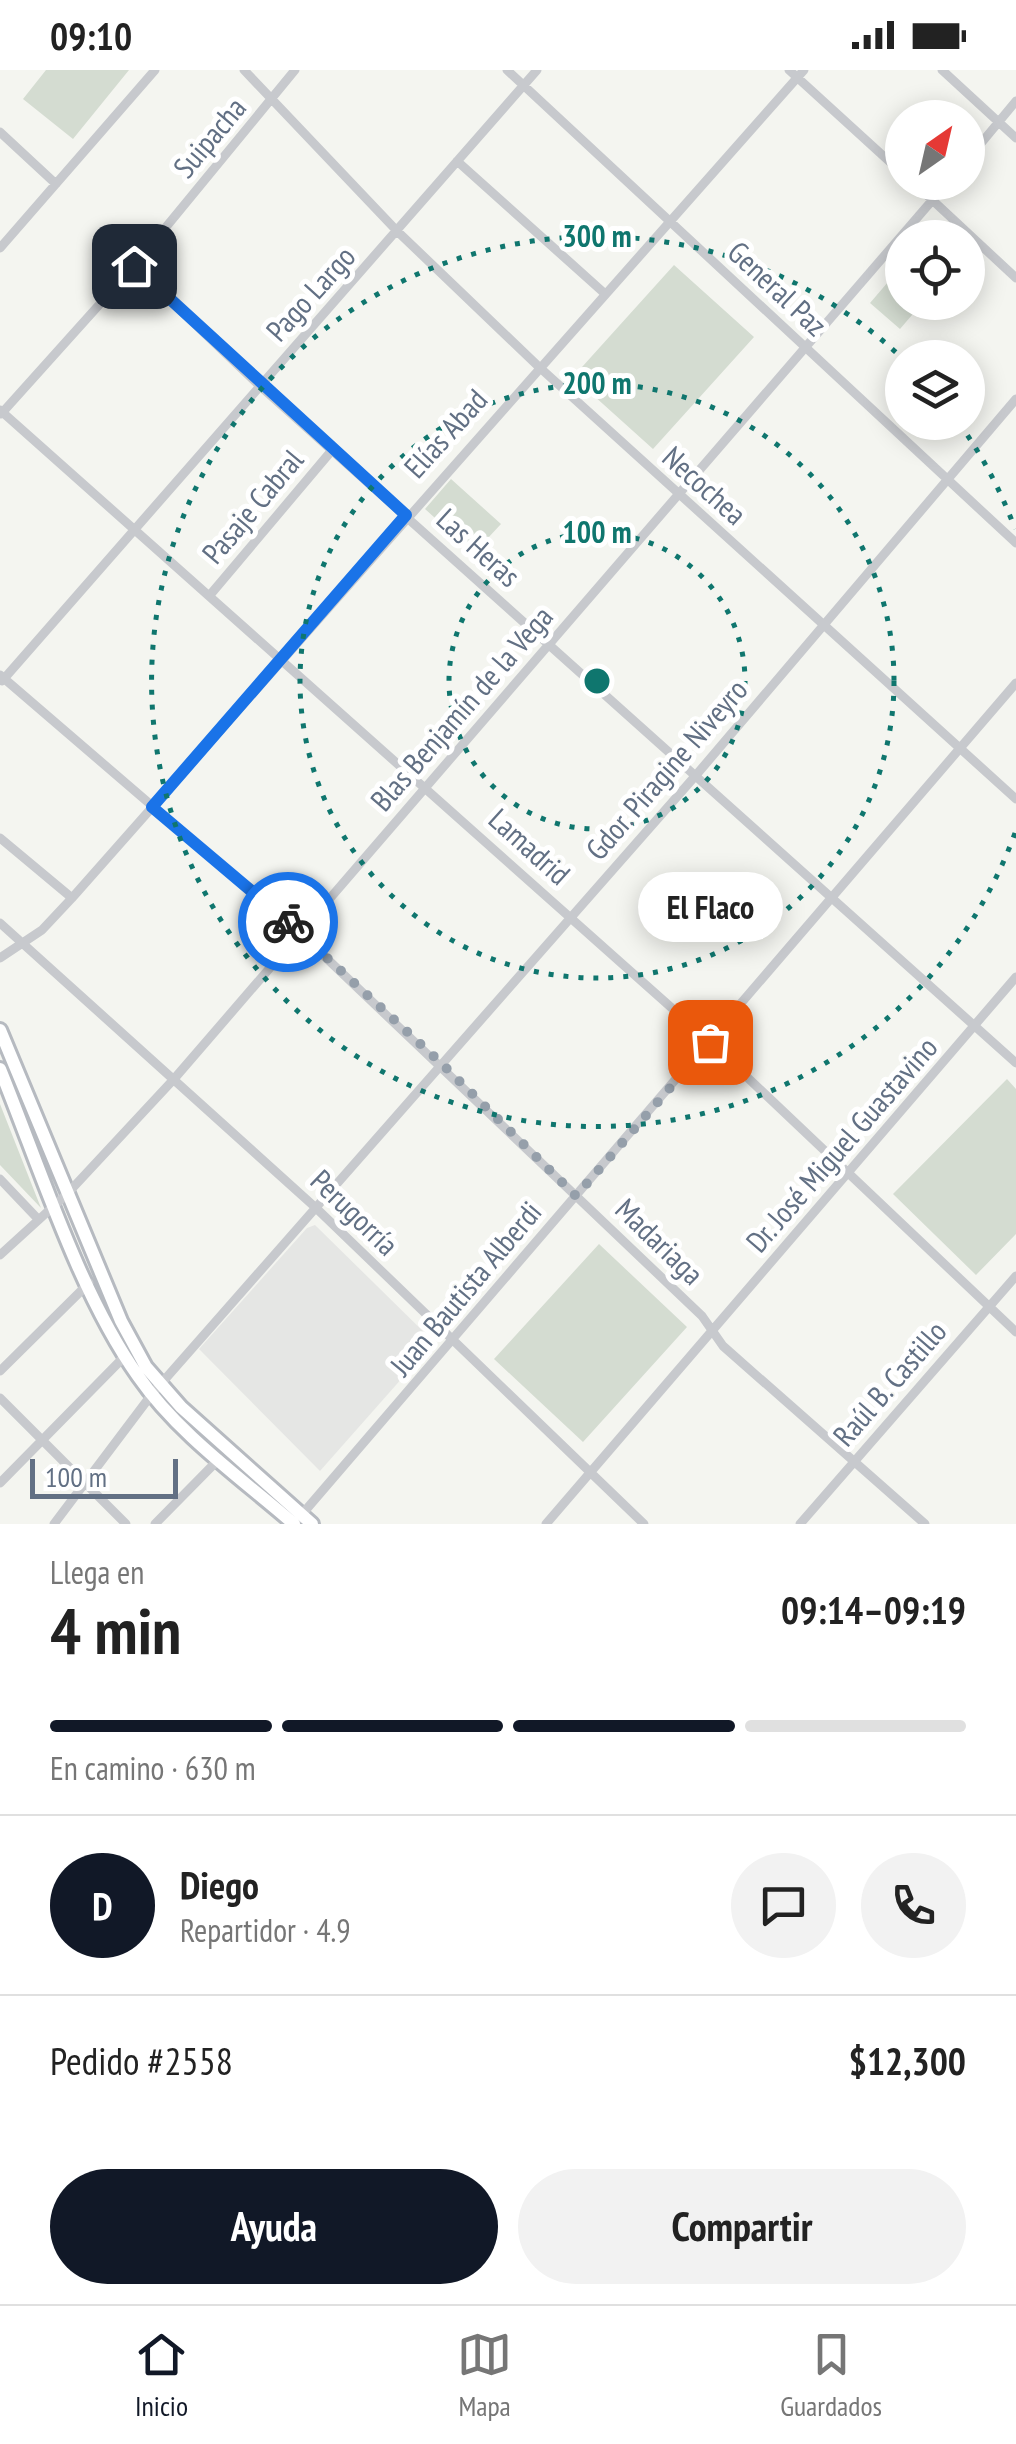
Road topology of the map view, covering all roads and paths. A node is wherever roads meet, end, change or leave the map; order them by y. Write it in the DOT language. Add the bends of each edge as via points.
graph roads {
  1 [pos="155,70"];
  2 [pos="244,70"];
  3 [pos="295,70"];
  4 [pos="506,70"];
  5 [pos="537,70"];
  6 [pos="942,70"];
  7 [pos="796,73"];
  8 [pos="524,86"];
  9 [pos="272,100"];
  10 [pos="1016,100"];
  11 [pos="998,122"];
  12 [pos="0,132"];
  13 [pos="985,138"];
  14 [pos="1016,138"];
  15 [pos="885,157"];
  16 [pos="457,162"];
  17 [pos="56,184"];
  18 [pos="932,200"];
  19 [pos="668,220"];
  20 [pos="397,231"];
  21 [pos="0,248"];
  22 [pos="134,266"];
  23 [pos="1016,278"];
  24 [pos="603,292"];
  25 [pos="806,348"];
  26 [pos="538,366"];
  27 [pos="260,386"];
  28 [pos="1016,399"];
  29 [pos="1,412"];
  30 [pos="333,449"];
  31 [pos="948,479"];
  32 [pos="678,494"];
  33 [pos="406,515"];
  34 [pos="134,529"];
  35 [pos="1016,542"];
  36 [pos="210,595"];
  37 [pos="824,624"];
  38 [pos="550,643"];
  39 [pos="282,659"];
  40 [pos="1,679"];
  41 [pos="1016,683"];
  42 [pos="959,746"];
  43 [pos="697,774"];
  44 [pos="427,787"];
  45 [pos="1016,798"];
  46 [pos="152,807"];
  47 [pos="0,838"];
  48 [pos="72,898"];
  49 [pos="834,899"];
  50 [pos="570,916"];
  51 [pos="0,922"];
  52 [pos="300,933"];
  53 [pos="24,943"];
  54 [pos="0,958"];
  55 [pos="1016,977"];
  56 [pos="976,1024"];
  57 [pos="0,1030"];
  58 [pos="710,1042"];
  59 [pos="440,1062"];
  60 [pos="1016,1062"];
  61 [pos="0,1069"];
  62 [pos="174,1079"];
  63 [pos="852,1172"];
  64 [pos="0,1180"];
  65 [pos="576,1196"];
  66 [pos="61,1199"];
  67 [pos="316,1208"];
  68 [pos="38,1219"];
  69 [pos="0,1255"];
  70 [pos="1016,1276"];
  71 [pos="89,1283"];
  72 [pos="989,1306"];
  73 [pos="712,1331"];
  74 [pos="1016,1332"];
  75 [pos="452,1342"];
  76 [pos="125,1356"];
  77 [pos="0,1371"];
  78 [pos="156,1390"];
  79 [pos="0,1398"];
  80 [pos="42,1440"];
  81 [pos="220,1459"];
  82 [pos="853,1462"];
  83 [pos="589,1473"];
  84 [pos="0,1483"];
  85 [pos="85,1486"];
  86 [pos="300,1522"];
  87 [pos="54,1524"];
  88 [pos="126,1524"];
  89 [pos="155,1524"];
  90 [pos="546,1524"];
  91 [pos="644,1524"];
  92 [pos="800,1524"];
  93 [pos="925,1524"];
  1 -- 17 [label="street"];
  2 -- 9 [label="street, Necochea"];
  3 -- 9 [label="street, Suipacha"];
  4 -- 8 [label="street, General Paz"];
  5 -- 8 [label="street, Pago Largo"];
  6 -- 11 [label="street"];
  7 -- 15 [label="street"];
  7 -- 19 [label="street, Elías Abad"];
  8 -- 16 [label="street, Pago Largo"];
  8 -- 19 [label="street, General Paz"];
  9 -- 20 [label="street, Necochea"];
  9 -- 22 [label="street, Suipacha"];
  10 -- 11 [label="street"];
  11 -- 13 [label="street"];
  11 -- 14 [label="street"];
  12 -- 17 [label="street"];
  16 -- 20 [label="street, Pago Largo"];
  16 -- 24 [label="street"];
  17 -- 21 [label="street"];
  18 -- 23 [label="street"];
  18 -- 25 [label="street, Blas Benjamín de la Vega"];
  19 -- 24 [label="street, Elías Abad"];
  19 -- 25 [label="street, General Paz"];
  20 -- 26 [label="street, Necochea"];
  20 -- 27 [label="street, Pago Largo"];
  22 -- 27 [label="street, Las Heras"];
  22 -- 29 [label="street, Suipacha"];
  24 -- 26 [label="street, Elías Abad"];
  25 -- 31 [label="street, General Paz"];
  25 -- 32 [label="street, Blas Benjamín de la Vega"];
  26 -- 32 [label="street, Necochea"];
  26 -- 33 [label="street, Elías Abad"];
  27 -- 30 [label="street, Las Heras"];
  27 -- 34 [label="street, Pago Largo"];
  28 -- 31 [label="street, Gdor. Piragine Niveyro"];
  29 -- 34 [label="street, Lamadrid"];
  30 -- 33 [label="street, Las Heras"];
  30 -- 36 [label="street, Pasaje Cabral"];
  31 -- 35 [label="street, General Paz"];
  31 -- 37 [label="street, Gdor. Piragine Niveyro"];
  32 -- 37 [label="street, Necochea"];
  32 -- 38 [label="street, Blas Benjamín de la Vega"];
  33 -- 38 [label="street, Las Heras"];
  33 -- 39 [label="street, Elías Abad"];
  34 -- 36 [label="street, Lamadrid"];
  34 -- 40 [label="street, Pago Largo"];
  36 -- 39 [label="street, Lamadrid"];
  37 -- 42 [label="street, Necochea"];
  37 -- 43 [label="street, Gdor. Piragine Niveyro"];
  38 -- 43 [label="street, Las Heras"];
  38 -- 44 [label="street, Blas Benjamín de la Vega"];
  39 -- 44 [label="street, Lamadrid"];
  39 -- 46 [label="street, Elías Abad"];
  40 -- 46 [label="street, Madariaga"];
  41 -- 42 [label="street, Juan Bautista Alberdi"];
  42 -- 45 [label="street, Necochea"];
  42 -- 49 [label="street, Juan Bautista Alberdi"];
  43 -- 49 [label="street, Las Heras"];
  43 -- 50 [label="street, Gdor. Piragine Niveyro"];
  44 -- 50 [label="street, Lamadrid"];
  44 -- 52 [label="street, Blas Benjamín de la Vega"];
  46 -- 48 [label="street, Elías Abad"];
  46 -- 52 [label="street, Madariaga"];
  47 -- 48 [label="street"];
  48 -- 53 [label="street, Elías Abad"];
  49 -- 56 [label="street, Las Heras"];
  49 -- 58 [label="street, Juan Bautista Alberdi"];
  50 -- 58 [label="street, Lamadrid"];
  50 -- 59 [label="street, Gdor. Piragine Niveyro"];
  51 -- 53 [label="street, Perugorría"];
  52 -- 59 [label="street, Madariaga"];
  52 -- 62 [label="street, Blas Benjamín de la Vega"];
  53 -- 54 [label="street, Elías Abad"];
  53 -- 62 [label="street, Perugorría"];
  55 -- 56 [label="street, Dr. José Miguel Guastavino"];
  56 -- 60 [label="street, Las Heras"];
  56 -- 63 [label="street, Dr. José Miguel Guastavino"];
  57 -- 66 [label="main road"];
  58 -- 63 [label="street, Lamadrid"];
  58 -- 65 [label="street, Juan Bautista Alberdi"];
  59 -- 65 [label="street, Madariaga"];
  59 -- 67 [label="street, Gdor. Piragine Niveyro"];
  61 -- 66 [label="main road"];
  62 -- 66 [label="street, Blas Benjamín de la Vega"];
  62 -- 67 [label="street, Perugorría"];
  63 -- 72 [label="street, Lamadrid"];
  63 -- 73 [label="street, Dr. José Miguel Guastavino"];
  64 -- 68 [label="street"];
  65 -- 73 [label="street, Madariaga"];
  65 -- 75 [label="street, Juan Bautista Alberdi"];
  66 -- 68 [label="street, Blas Benjamín de la Vega"];
  66 -- 71 [label="main road"];
  66 -- 78 [label="main road"];
  67 -- 75 [label="street, Perugorría"];
  67 -- 78 [label="street, Gdor. Piragine Niveyro"];
  68 -- 69 [label="street, Blas Benjamín de la Vega"];
  70 -- 72 [label="street, Raúl B. Castillo"];
  71 -- 76 [label="main road"];
  71 -- 77 [label="street"];
  72 -- 74 [label="street, Lamadrid"];
  72 -- 82 [label="street, Raúl B. Castillo"];
  73 -- 82 [label="street, Madariaga"];
  73 -- 83 [label="street, Dr. José Miguel Guastavino"];
  75 -- 83 [label="street, Perugorría"];
  75 -- 86 [label="street, Juan Bautista Alberdi"];
  76 -- 78 [label="main road"];
  76 -- 80 [label="street"];
  78 -- 81 [label="main road"];
  78 -- 85 [label="street, Gdor. Piragine Niveyro"];
  78 -- 86 [label="main road"];
  79 -- 80 [label="street"];
  80 -- 84 [label="street"];
  80 -- 85 [label="street"];
  81 -- 86 [label="main road"];
  81 -- 89 [label="street"];
  82 -- 92 [label="street, Raúl B. Castillo"];
  82 -- 93 [label="street, Madariaga"];
  83 -- 90 [label="street, Dr. José Miguel Guastavino"];
  83 -- 91 [label="street, Perugorría"];
  85 -- 87 [label="street, Gdor. Piragine Niveyro"];
  85 -- 88 [label="street"];
}
